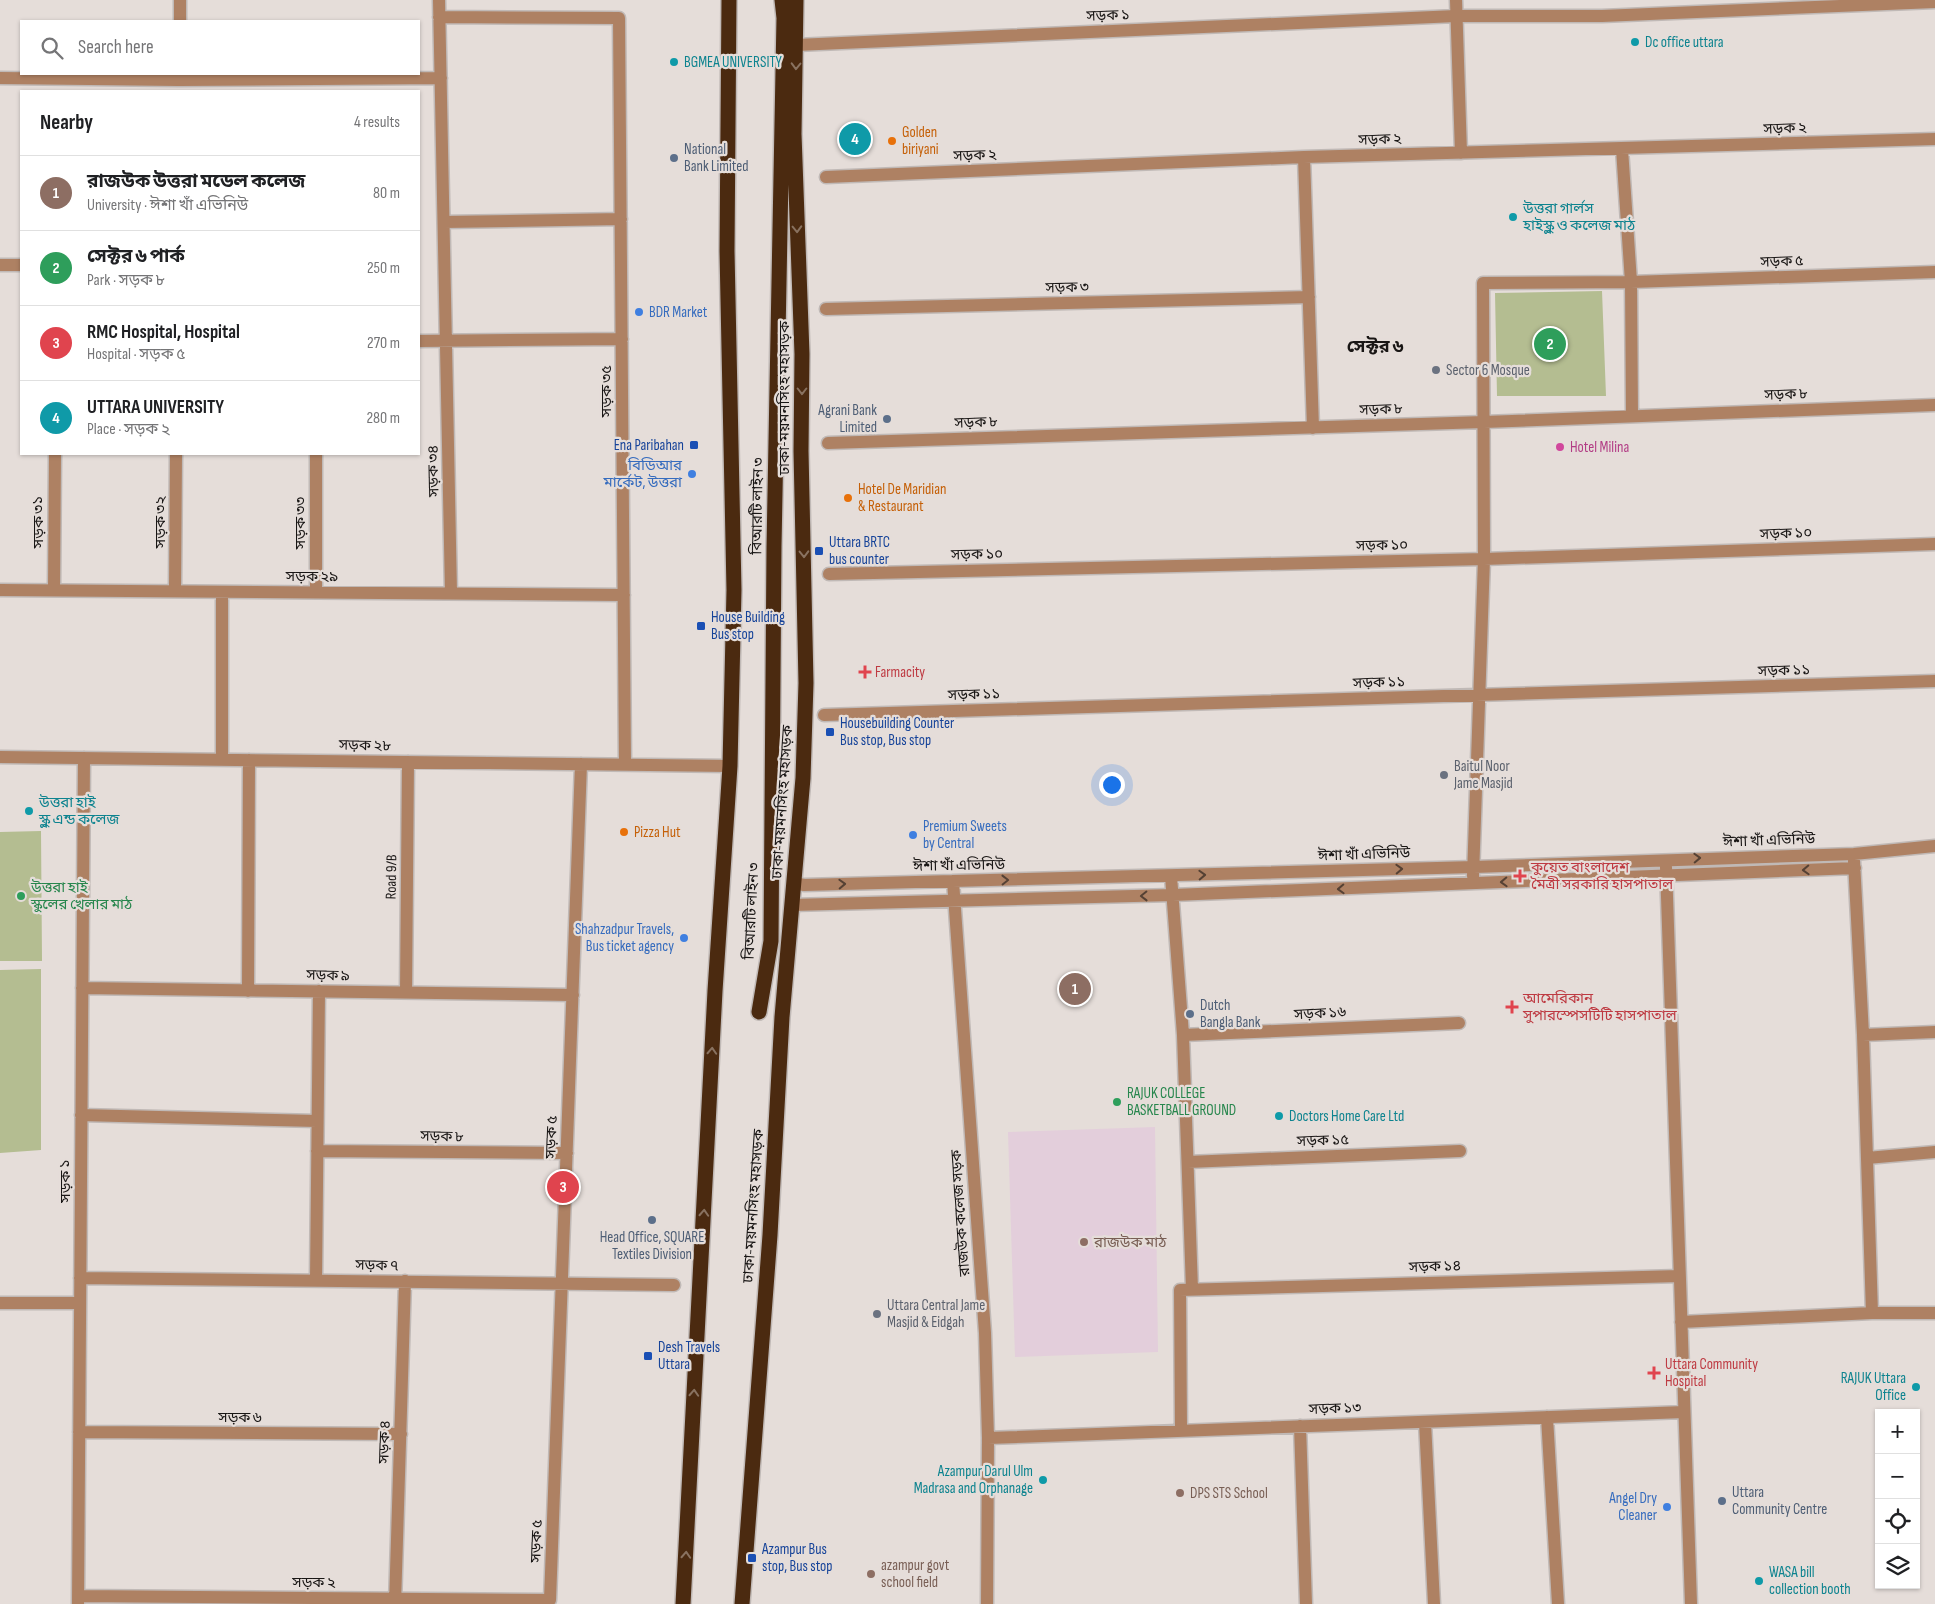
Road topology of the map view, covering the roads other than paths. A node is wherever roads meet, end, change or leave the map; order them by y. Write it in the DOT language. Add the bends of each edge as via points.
graph roads {
  1 [pos="180,0"];
  2 [pos="438,0"];
  3 [pos="729,0"];
  4 [pos="782,0"];
  5 [pos="796,0"];
  6 [pos="1456,0"];
  7 [pos="1935,2"];
  8 [pos="1456,16"];
  9 [pos="439,17"];
  10 [pos="180,20"];
  11 [pos="796,45"];
  12 [pos="0,78"];
  13 [pos="441,78"];
  14 [pos="179,82"];
  15 [pos="56,85"];
  16 [pos="313,85"];
  17 [pos="1935,139"];
  18 [pos="1622,149"];
  19 [pos="1461,153"];
  20 [pos="1304,157"];
  21 [pos="826,178"];
  22 [pos="621,219"];
  23 [pos="444,222"];
  24 [pos="20,265"];
  25 [pos="0,266"];
  26 [pos="1935,272"];
  27 [pos="1631,282"];
  28 [pos="1309,297"];
  29 [pos="826,309"];
  30 [pos="622,339"];
  31 [pos="420,341"];
  32 [pos="446,341"];
  33 [pos="1935,405"];
  34 [pos="1632,415"];
  35 [pos="1484,422"];
  36 [pos="1313,428"];
  37 [pos="828,443"];
  38 [pos="55,455"];
  39 [pos="176,455"];
  40 [pos="316,455"];
  41 [pos="1935,544"];
  42 [pos="1484,559"];
  43 [pos="829,574"];
  44 [pos="0,590"];
  45 [pos="54,590"];
  46 [pos="175,590"];
  47 [pos="222,592"];
  48 [pos="316,592"];
  49 [pos="452,593"];
  50 [pos="624,594"];
  51 [pos="1935,682"];
  52 [pos="1481,695"];
  53 [pos="824,715"];
  54 [pos="0,757"];
  55 [pos="84,758"];
  56 [pos="222,760"];
  57 [pos="249,760"];
  58 [pos="408,762"];
  59 [pos="581,764"];
  60 [pos="625,765"];
  61 [pos="730,766"];
  62 [pos="1935,846"];
  63 [pos="1854,854"];
  64 [pos="1666,859"];
  65 [pos="1474,867"];
  66 [pos="1854,868"];
  67 [pos="1171,876"];
  68 [pos="1666,876"];
  69 [pos="953,881"];
  70 [pos="794,883"];
  71 [pos="1473,883"];
  72 [pos="1173,895"];
  73 [pos="954,900"];
  74 [pos="792,905"];
  75 [pos="771,940"];
  76 [pos="82,988"];
  77 [pos="248,990"];
  78 [pos="318,991"];
  79 [pos="406,993"];
  80 [pos="573,995"];
  81 [pos="759,1012"];
  82 [pos="1459,1023"];
  83 [pos="782,1024"];
  84 [pos="1935,1032"];
  85 [pos="1182,1035"];
  86 [pos="1863,1035"];
  87 [pos="81,1115"];
  88 [pos="318,1121"];
  89 [pos="317,1151"];
  90 [pos="1460,1151"];
  91 [pos="1935,1152"];
  92 [pos="566,1153"];
  93 [pos="1867,1158"];
  94 [pos="1188,1162"];
  95 [pos="1679,1276"];
  96 [pos="80,1278"];
  97 [pos="316,1280"];
  98 [pos="405,1281"];
  99 [pos="562,1283"];
  100 [pos="674,1285"];
  101 [pos="1192,1289"];
  102 [pos="80,1302"];
  103 [pos="0,1303"];
  104 [pos="1872,1313"];
  105 [pos="1935,1314"];
  106 [pos="1681,1322"];
  107 [pos="1684,1412"];
  108 [pos="1547,1417"];
  109 [pos="1425,1422"];
  110 [pos="1300,1426"];
  111 [pos="1181,1430"];
  112 [pos="79,1432"];
  113 [pos="400,1434"];
  114 [pos="988,1438"];
  115 [pos="78,1600"];
  116 [pos="550,1600"];
  117 [pos="395,1601"];
  118 [pos="683,1604"];
  119 [pos="742,1604"];
  120 [pos="987,1604"];
  121 [pos="1306,1604"];
  122 [pos="1434,1604"];
  123 [pos="1558,1604"];
  124 [pos="1691,1604"];
  1 -- 10 [label="street"];
  2 -- 9 [label="street, সড়ক ৩৪"];
  3 -- 61 [label="highway" via="726,251 734,590"];
  4 -- 75 [label="highway, বিআরটি লাইন ৩"];
  5 -- 11 [label="highway, ঢাকা-ময়মনসিংহ মহাসড়ক"];
  6 -- 8 [label="street"];
  7 -- 8 [label="street, সড়ক ১" via="1612,15"];
  8 -- 11 [label="street, সড়ক ১"];
  8 -- 19 [label="street"];
  9 -- 13 [label="street, সড়ক ৩৪"];
  9 -- 22 [label="street, সড়ক ৩৫" via="619,18"];
  11 -- 70 [label="highway, ঢাকা-ময়মনসিংহ মহাসড়ক, one-way" via="794,134 802,354 806,683 803,778"];
  12 -- 15 [label="street"];
  13 -- 16 [label="street"];
  13 -- 23 [label="street, সড়ক ৩৪"];
  14 -- 15 [label="street"];
  14 -- 16 [label="street"];
  17 -- 18 [label="street, সড়ক ২"];
  18 -- 19 [label="street, সড়ক ২"];
  18 -- 27 [label="street"];
  19 -- 20 [label="street, সড়ক ২"];
  20 -- 21 [label="street, সড়ক ২"];
  20 -- 28 [label="street"];
  22 -- 23 [label="street"];
  22 -- 30 [label="street, সড়ক ৩৫"];
  23 -- 32 [label="street, সড়ক ৩৪"];
  24 -- 25 [label="street"];
  26 -- 27 [label="street, সড়ক ৫"];
  27 -- 34 [label="street"];
  27 -- 35 [label="street, সড়ক ৫" via="1483,283"];
  28 -- 29 [label="street, সড়ক ৩"];
  28 -- 36 [label="street"];
  30 -- 32 [label="street"];
  30 -- 50 [label="street, সড়ক ৩৫"];
  31 -- 32 [label="street"];
  32 -- 49 [label="street, সড়ক ৩৪"];
  33 -- 34 [label="street, সড়ক ৮"];
  34 -- 35 [label="street, সড়ক ৮"];
  35 -- 36 [label="street, সড়ক ৮"];
  35 -- 42 [label="street"];
  36 -- 37 [label="street, সড়ক ৮"];
  38 -- 45 [label="street, সড়ক ৩১"];
  39 -- 46 [label="street, সড়ক ৩২"];
  40 -- 48 [label="street, সড়ক ৩৩"];
  41 -- 42 [label="street, সড়ক ১০"];
  42 -- 43 [label="street, সড়ক ১০"];
  42 -- 52 [label="street"];
  44 -- 45 [label="street, সড়ক ২৯"];
  45 -- 46 [label="street, সড়ক ২৯"];
  46 -- 47 [label="street, সড়ক ২৯"];
  47 -- 48 [label="street, সড়ক ২৯"];
  47 -- 56 [label="street"];
  48 -- 49 [label="street, সড়ক ২৯"];
  49 -- 50 [label="street, সড়ক ২৯"];
  50 -- 60 [label="street, সড়ক ৩৫"];
  51 -- 52 [label="street, সড়ক ১১"];
  52 -- 53 [label="street, সড়ক ১১"];
  52 -- 65 [label="street"];
  54 -- 55 [label="street, সড়ক ২৮"];
  55 -- 56 [label="street, সড়ক ২৮"];
  55 -- 76 [label="street, সড়ক ১"];
  56 -- 57 [label="street, সড়ক ২৮"];
  57 -- 58 [label="street, সড়ক ২৮"];
  57 -- 77 [label="street"];
  58 -- 59 [label="street, সড়ক ২৮"];
  58 -- 79 [label="street, Road 9/B"];
  59 -- 60 [label="street, সড়ক ২৮"];
  59 -- 80 [label="street, সড়ক ৫"];
  60 -- 61 [label="street, সড়ক ২৮"];
  118 -- 61 [label="highway, one-way"];
  62 -- 63 [label="street, ঈশা খাঁ এভিনিউ"];
  64 -- 63 [label="street, ঈশা খাঁ এভিনিউ, one-way"];
  63 -- 66 [label="street"];
  64 -- 65 [label="street, ঈশা খাঁ এভিনিউ"];
  64 -- 68 [label="street"];
  67 -- 65 [label="street, ঈশা খাঁ এভিনিউ, one-way"];
  65 -- 71 [label="street"];
  66 -- 68 [label="street, one-way"];
  66 -- 86 [label="street"];
  69 -- 67 [label="street, ঈশা খাঁ এভিনিউ, one-way"];
  67 -- 72 [label="street"];
  68 -- 71 [label="street, one-way"];
  68 -- 95 [label="street"];
  70 -- 69 [label="street, ঈশা খাঁ এভিনিউ, one-way"];
  69 -- 73 [label="street, রাজউক কলেজ সড়ক"];
  70 -- 74 [label="highway, ঢাকা-ময়মনসিংহ মহাসড়ক"];
  71 -- 72 [label="street, one-way"];
  72 -- 73 [label="street, one-way"];
  72 -- 85 [label="street"];
  73 -- 74 [label="street"];
  73 -- 114 [label="street, রাজউক কলেজ সড়ক" via="985,1333"];
  74 -- 83 [label="highway, ঢাকা-ময়মনসিংহ মহাসড়ক"];
  75 -- 81 [label="highway, বিআরটি লাইন ৩"];
  75 -- 83 [label="highway"];
  76 -- 77 [label="street, সড়ক ৯"];
  76 -- 87 [label="street, সড়ক ১"];
  77 -- 78 [label="street, সড়ক ৯"];
  78 -- 79 [label="street, সড়ক ৯"];
  78 -- 88 [label="street"];
  79 -- 80 [label="street, সড়ক ৯"];
  80 -- 92 [label="street, সড়ক ৫"];
  82 -- 85 [label="street, সড়ক ১৬"];
  83 -- 119 [label="highway, ঢাকা-ময়মনসিংহ মহাসড়ক" via="770,1235"];
  84 -- 86 [label="street"];
  85 -- 94 [label="street"];
  86 -- 93 [label="street"];
  87 -- 88 [label="street"];
  87 -- 96 [label="street, সড়ক ১"];
  88 -- 89 [label="street"];
  89 -- 92 [label="street, সড়ক ৮"];
  89 -- 97 [label="street"];
  90 -- 94 [label="street, সড়ক ১৫"];
  91 -- 93 [label="street"];
  92 -- 99 [label="street, সড়ক ৫"];
  93 -- 104 [label="street"];
  94 -- 101 [label="street"];
  95 -- 101 [label="street, সড়ক ১৪"];
  95 -- 106 [label="street"];
  96 -- 97 [label="street, সড়ক ৭"];
  96 -- 102 [label="street, সড়ক ১"];
  97 -- 98 [label="street, সড়ক ৭"];
  98 -- 99 [label="street, সড়ক ৭"];
  98 -- 113 [label="street, সড়ক ৪"];
  99 -- 100 [label="street, সড়ক ৭"];
  99 -- 116 [label="street, সড়ক ৫"];
  101 -- 111 [label="street" via="1180,1290"];
  102 -- 103 [label="street"];
  102 -- 112 [label="street, সড়ক ১"];
  104 -- 105 [label="street"];
  104 -- 106 [label="street"];
  106 -- 107 [label="street"];
  107 -- 108 [label="street, সড়ক ১৩"];
  107 -- 124 [label="street"];
  108 -- 109 [label="street, সড়ক ১৩"];
  108 -- 123 [label="street"];
  109 -- 110 [label="street, সড়ক ১৩"];
  109 -- 122 [label="street"];
  110 -- 111 [label="street, সড়ক ১৩"];
  110 -- 121 [label="street"];
  111 -- 114 [label="street, সড়ক ১৩"];
  112 -- 113 [label="street, সড়ক ৬"];
  112 -- 115 [label="street, সড়ক ১"];
  113 -- 117 [label="street, সড়ক ৪"];
  114 -- 120 [label="street, রাজউক কলেজ সড়ক"];
  115 -- 117 [label="street, সড়ক ২"];
  116 -- 117 [label="street, সড়ক ২"];
}
